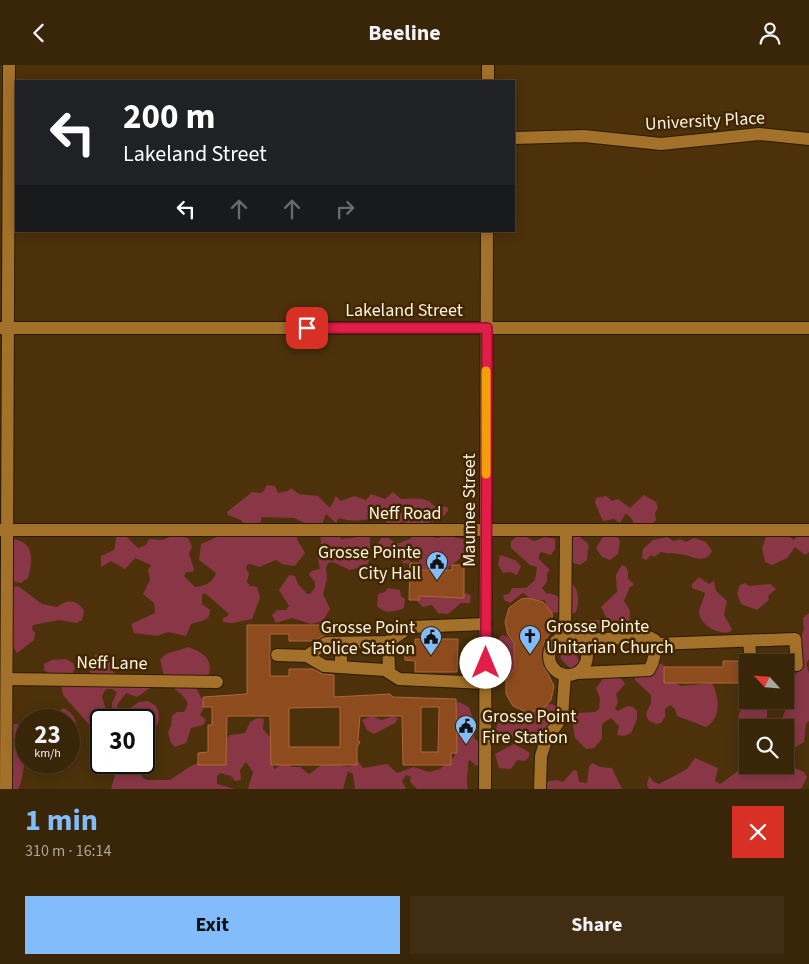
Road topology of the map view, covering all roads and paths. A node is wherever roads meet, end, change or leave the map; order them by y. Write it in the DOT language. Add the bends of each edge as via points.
graph roads {
  1 [pos="9,65"];
  2 [pos="488,65"];
  3 [pos="488,80"];
  4 [pos="515,137"];
  5 [pos="809,139"];
  6 [pos="8,140"];
  7 [pos="487,232"];
  8 [pos="4,328"];
  9 [pos="487,328"];
  10 [pos="809,328"];
  11 [pos="4,530"];
  12 [pos="486,530"];
  13 [pos="566,530"];
  14 [pos="809,531"];
  15 [pos="486,624"];
  16 [pos="565,637"];
  17 [pos="580,640"];
  18 [pos="750,641"];
  19 [pos="388,642"];
  20 [pos="341,643"];
  21 [pos="655,644"];
  22 [pos="751,654"];
  23 [pos="793,654"];
  24 [pos="276,655"];
  25 [pos="307,656"];
  26 [pos="340,667"];
  27 [pos="389,671"];
  28 [pos="571,674"];
  29 [pos="6,679"];
  30 [pos="217,682"];
  31 [pos="486,683"];
  32 [pos="6,789"];
  33 [pos="485,789"];
  34 [pos="540,789"];
  1 -- 6 [label="street"];
  2 -- 3 [label="street"];
  4 -- 5 [label="street, University Place" via="584,136 661,144 759,135"];
  6 -- 8 [label="street"];
  7 -- 9 [label="street, Maumee Street"];
  8 -- 9 [label="street, Lakeland Street"];
  8 -- 11 [label="street"];
  9 -- 10 [label="street, Lakeland Street"];
  9 -- 12 [label="street, Maumee Street"];
  11 -- 12 [label="street, Neff Road"];
  11 -- 29 [label="street"];
  12 -- 13 [label="street, Neff Road"];
  12 -- 15 [label="street, Maumee Street"];
  13 -- 14 [label="street, Neff Road"];
  13 -- 16 [label="street"];
  15 -- 19 [label="street" via="410,627"];
  15 -- 31 [label="street, Maumee Street"];
  16 -- 17 [label="street"];
  16 -- 28 [label="street" via="552,646 549,658 554,669"];
  17 -- 21 [label="street" via="649,637"];
  17 -- 28 [label="street" via="588,657 583,669"];
  18 -- 21 [label="street"];
  18 -- 22 [label="street"];
  18 -- 23 [label="street" via="795,639"];
  19 -- 20 [label="street"];
  19 -- 27 [label="street"];
  20 -- 25 [label="street" via="326,643"];
  20 -- 26 [label="street"];
  21 -- 28 [label="street" via="654,663 649,670"];
  24 -- 25 [label="street"];
  25 -- 26 [label="street" via="324,666"];
  26 -- 27 [label="street"];
  27 -- 31 [label="street" via="399,679"];
  28 -- 34 [label="street" via="562,717 546,740 541,756"];
  29 -- 30 [label="street, Neff Lane"];
  29 -- 32 [label="street"];
  31 -- 33 [label="street, Maumee Street"];
}
